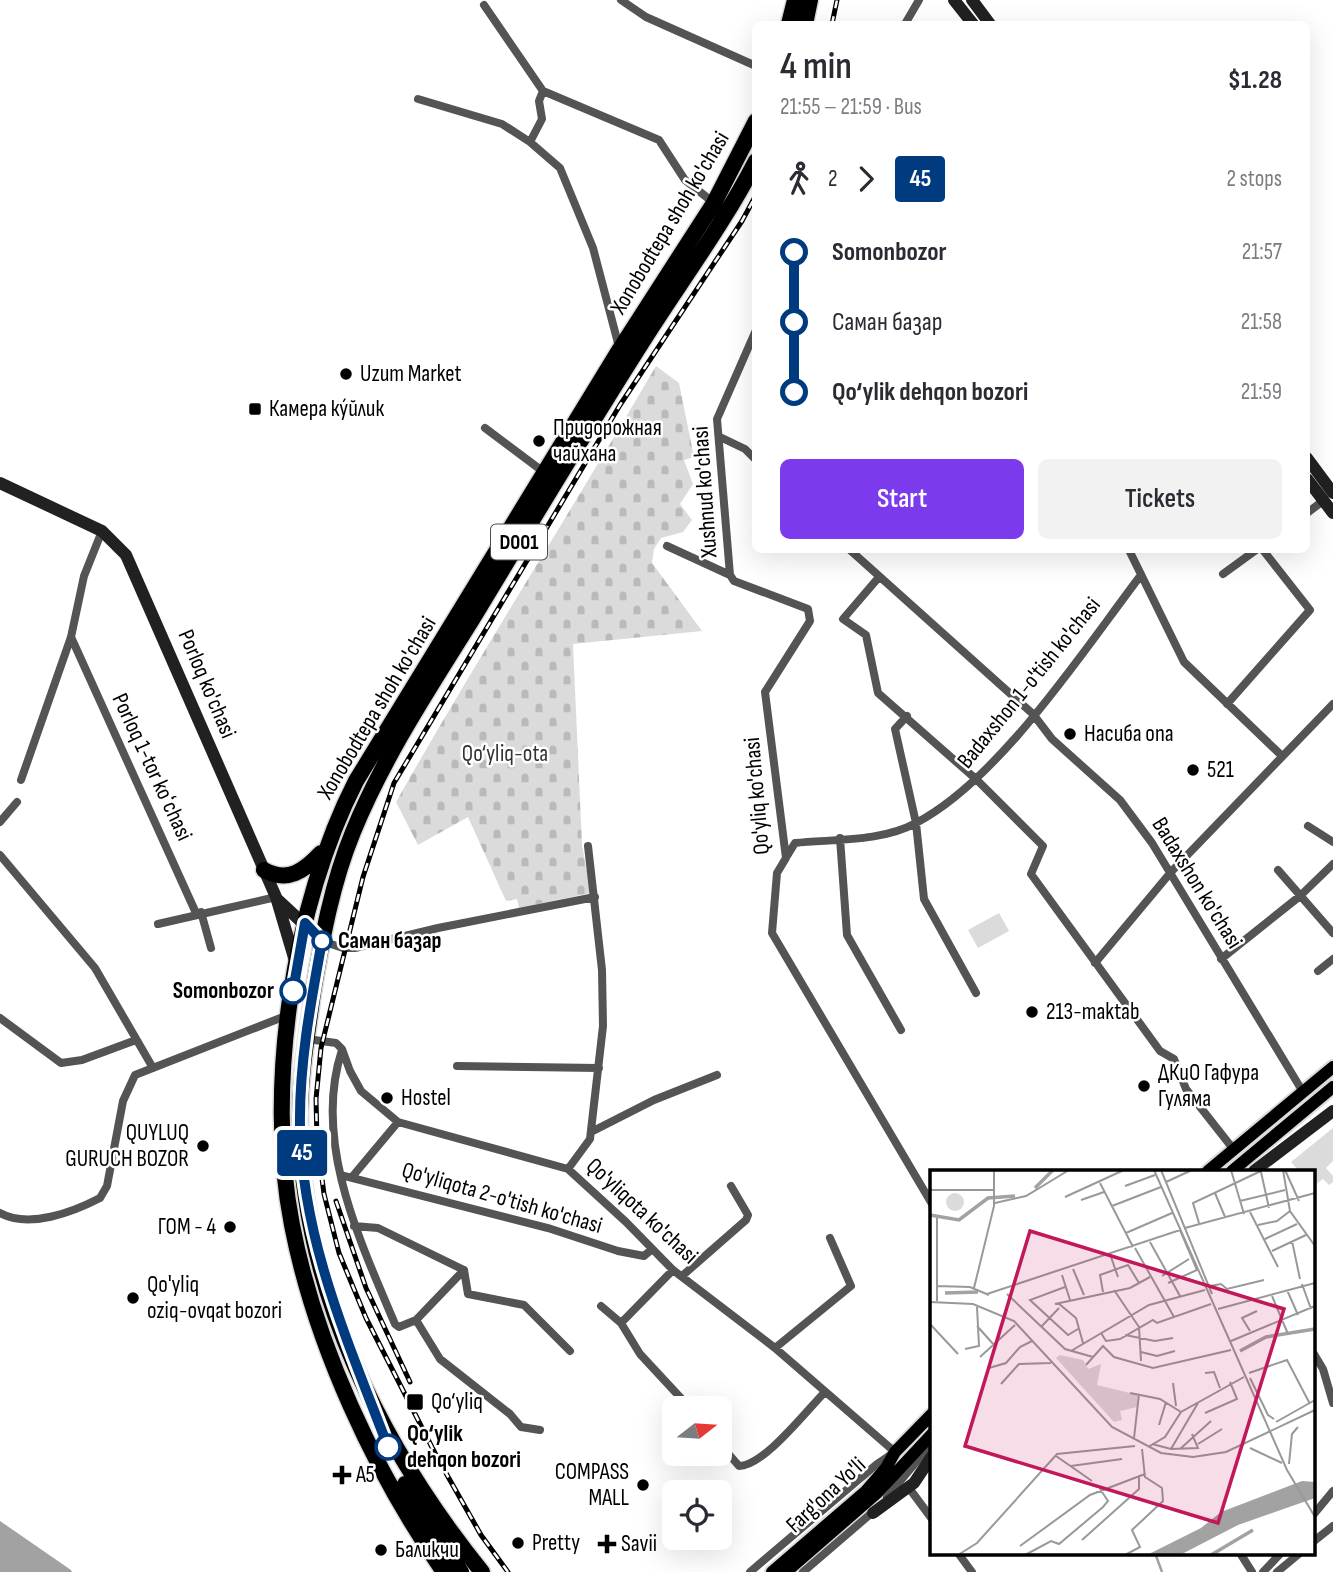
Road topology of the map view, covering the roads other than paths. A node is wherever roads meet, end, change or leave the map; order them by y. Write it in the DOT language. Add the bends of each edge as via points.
graph roads {
  1 [pos="621,0"];
  2 [pos="795,0"];
  3 [pos="810,0"];
  4 [pos="919,0"];
  5 [pos="954,0"];
  6 [pos="972,0"];
  7 [pos="484,5"];
  8 [pos="790,21"];
  9 [pos="806,21"];
  10 [pos="907,21"];
  11 [pos="971,21"];
  12 [pos="988,21"];
  13 [pos="752,64"];
  14 [pos="543,91"];
  15 [pos="418,99"];
  16 [pos="752,129"];
  17 [pos="530,142"];
  18 [pos="752,168"];
  19 [pos="714,203"];
  20 [pos="752,338"];
  21 [pos="620,349"];
  22 [pos="485,428"];
  23 [pos="720,436"];
  24 [pos="752,456"];
  25 [pos="1310,470"];
  26 [pos="551,477"];
  27 [pos="0,483"];
  28 [pos="1328,497"];
  29 [pos="1310,511"];
  30 [pos="1333,513"];
  31 [pos="102,531"];
  32 [pos="667,546"];
  33 [pos="853,553"];
  34 [pos="1130,553"];
  35 [pos="1252,553"];
  36 [pos="1265,553"];
  37 [pos="726,574"];
  38 [pos="1223,574"];
  39 [pos="1141,575"];
  40 [pos="879,577"];
  41 [pos="71,637"];
  42 [pos="1227,704"];
  43 [pos="1333,704"];
  44 [pos="1033,714"];
  45 [pos="907,716"];
  46 [pos="1281,755"];
  47 [pos="21,780"];
  48 [pos="977,780"];
  49 [pos="17,802"];
  50 [pos="0,822"];
  51 [pos="916,824"];
  52 [pos="1308,826"];
  53 [pos="840,838"];
  54 [pos="1333,842"];
  55 [pos="588,846"];
  56 [pos="325,849"];
  57 [pos="0,855"];
  58 [pos="786,858"];
  59 [pos="1333,864"];
  60 [pos="264,870"];
  61 [pos="1279,870"];
  62 [pos="1171,872"];
  63 [pos="1300,896"];
  64 [pos="276,897"];
  65 [pos="595,897"];
  66 [pos="199,912"];
  67 [pos="305,923"];
  68 [pos="159,924"];
  69 [pos="1333,933"];
  70 [pos="322,941"];
  71 [pos="211,948"];
  72 [pos="1221,959"];
  73 [pos="1333,959"];
  74 [pos="1095,963"];
  75 [pos="297,968"];
  76 [pos="1318,971"];
  77 [pos="975,993"];
  78 [pos="290,1014"];
  79 [pos="0,1018"];
  80 [pos="901,1030"];
  81 [pos="307,1039"];
  82 [pos="136,1040"];
  83 [pos="342,1049"];
  84 [pos="457,1066"];
  85 [pos="1333,1067"];
  86 [pos="153,1068"];
  87 [pos="599,1068"];
  88 [pos="717,1075"];
  89 [pos="1333,1087"];
  90 [pos="1303,1093"];
  91 [pos="1333,1113"];
  92 [pos="398,1122"];
  93 [pos="591,1132"];
  94 [pos="1234,1150"];
  95 [pos="568,1169"];
  96 [pos="1209,1170"];
  97 [pos="1233,1170"];
  98 [pos="1255,1170"];
  99 [pos="341,1175"];
  100 [pos="352,1177"];
  101 [pos="731,1186"];
  102 [pos="930,1201"];
  103 [pos="0,1213"];
  104 [pos="354,1226"];
  105 [pos="830,1238"];
  106 [pos="651,1250"];
  107 [pos="464,1270"];
  108 [pos="673,1270"];
  109 [pos="682,1276"];
  110 [pos="601,1306"];
  111 [pos="416,1320"];
  112 [pos="621,1323"];
  113 [pos="775,1348"];
  114 [pos="570,1352"];
  115 [pos="1316,1358"];
  116 [pos="367,1391"];
  117 [pos="825,1392"];
  118 [pos="679,1396"];
  119 [pos="1333,1402"];
  120 [pos="930,1416"];
  121 [pos="540,1430"];
  122 [pos="930,1436"];
  123 [pos="930,1445"];
  124 [pos="895,1452"];
  125 [pos="732,1458"];
  126 [pos="930,1459"];
  127 [pos="909,1488"];
  128 [pos="1333,1490"];
  129 [pos="1316,1511"];
  130 [pos="873,1513"];
  131 [pos="930,1516"];
  132 [pos="1333,1525"];
  133 [pos="1316,1539"];
  134 [pos="959,1554"];
  135 [pos="1241,1554"];
  136 [pos="1280,1554"];
  137 [pos="1299,1554"];
  138 [pos="444,1572"];
  139 [pos="461,1572"];
  140 [pos="482,1572"];
  141 [pos="750,1572"];
  142 [pos="772,1572"];
  143 [pos="786,1572"];
  144 [pos="803,1572"];
  145 [pos="972,1572"];
  146 [pos="1252,1572"];
  147 [pos="1264,1572"];
  148 [pos="1277,1572"];
  1 -- 13 [label="street" via="646,17"];
  2 -- 8 [label="highway"];
  3 -- 9 [label="highway"];
  4 -- 10 [label="street"];
  5 -- 11 [label="main road"];
  6 -- 12 [label="main road"];
  7 -- 14 [label="street"];
  14 -- 17 [label="street" via="539,101 542,119"];
  14 -- 19 [label="street" via="659,140 685,180"];
  15 -- 17 [label="street" via="502,124"];
  16 -- 19 [label="highway, Xonobodtepa shoh ko'chasi / D001"];
  17 -- 21 [label="street" via="560,168 593,248"];
  18 -- 26 [label="highway, Xonobodtepa shoh ko'chasi / D001"];
  19 -- 21 [label="highway, Xonobodtepa shoh ko'chasi / D001"];
  20 -- 23 [label="street, Xushnud ko'chasi" via="723,399 717,419"];
  21 -- 26 [label="highway, Xonobodtepa shoh ko'chasi / D001"];
  22 -- 26 [label="street"];
  23 -- 24 [label="street"];
  23 -- 37 [label="street, Xushnud ko'chasi"];
  25 -- 28 [label="main road"];
  26 -- 56 [label="highway, Xonobodtepa shoh ko'chasi / D001" via="356,781"];
  26 -- 70 [label="highway, Xonobodtepa shoh ko'chasi / D001" via="379,777 342,862"];
  27 -- 31 [label="main road, Porloq ko'chasi"];
  28 -- 29 [label="street"];
  28 -- 30 [label="main road"];
  31 -- 41 [label="street" via="84,576"];
  31 -- 60 [label="main road, Porloq ko'chasi" via="117,544 136,574"];
  32 -- 37 [label="street, Qo'yliq ko'chasi"];
  33 -- 40 [label="street, Badaxshon ko'chasi"];
  34 -- 39 [label="street"];
  35 -- 38 [label="street"];
  36 -- 42 [label="street" via="1310,610"];
  37 -- 58 [label="street, Qo'yliq ko'chasi" via="808,609 810,621 765,691"];
  39 -- 42 [label="street" via="1184,662"];
  39 -- 44 [label="street, Badaxshon 1-o'tish ko'chasi"];
  40 -- 44 [label="street, Badaxshon ko'chasi"];
  40 -- 45 [label="street" via="843,619 866,635 878,693"];
  41 -- 47 [label="street"];
  41 -- 66 [label="street, Porloq 1-tor koʻchasi"];
  42 -- 46 [label="street"];
  43 -- 46 [label="street"];
  44 -- 48 [label="street, Badaxshon 1-o'tish ko'chasi"];
  44 -- 62 [label="street, Badaxshon ko'chasi" via="1052,739 1120,800"];
  45 -- 48 [label="street"];
  45 -- 51 [label="street" via="895,729"];
  46 -- 62 [label="street"];
  48 -- 51 [label="street, Badaxshon 1-o'tish ko'chasi"];
  48 -- 74 [label="street" via="1043,846 1031,874"];
  49 -- 50 [label="street"];
  51 -- 53 [label="street, Badaxshon 1-o'tish ko'chasi" via="883,835"];
  51 -- 77 [label="street" via="924,899"];
  52 -- 54 [label="street"];
  53 -- 58 [label="street, Badaxshon 1-o'tish ko'chasi" via="795,843"];
  53 -- 80 [label="street" via="847,935"];
  55 -- 65 [label="street"];
  56 -- 60 [label="highway" via="294,875 282,877"];
  56 -- 67 [label="highway, Xonobodtepa shoh ko'chasi / D001"];
  57 -- 82 [label="street" via="95,968"];
  58 -- 102 [label="street, Qo'yliq ko'chasi" via="777,873 772,933"];
  59 -- 63 [label="street"];
  60 -- 64 [label="main road, Porloq ko'chasi"];
  61 -- 63 [label="street"];
  62 -- 72 [label="street, Badaxshon ko'chasi"];
  62 -- 74 [label="street"];
  63 -- 69 [label="street"];
  63 -- 72 [label="street"];
  64 -- 66 [label="street"];
  64 -- 67 [label="main road"];
  64 -- 75 [label="main road, Porloq ko'chasi"];
  65 -- 70 [label="street" via="355,948"];
  65 -- 87 [label="street" via="604,1004"];
  66 -- 68 [label="street"];
  66 -- 71 [label="street, Porloq 1-tor koʻchasi"];
  67 -- 70 [label="main road"];
  67 -- 75 [label="highway, Xonobodtepa shoh ko'chasi / D001"];
  70 -- 81 [label="highway, Xonobodtepa shoh ko'chasi / D001"];
  72 -- 90 [label="street, Badaxshon ko'chasi"];
  73 -- 76 [label="street"];
  74 -- 94 [label="street" via="1160,1051 1174,1059 1186,1088"];
  75 -- 78 [label="highway, Xonobodtepa shoh ko'chasi / D001"];
  78 -- 86 [label="street"];
  78 -- 138 [label="highway, Xonobodtepa shoh ko'chasi / D001" via="285,1175 309,1290 368,1441"];
  79 -- 82 [label="street" via="61,1063"];
  81 -- 83 [label="street" via="336,1043"];
  81 -- 116 [label="highway, Xonobodtepa shoh ko'chasi / D001" via="300,1117 306,1195 325,1279"];
  82 -- 86 [label="street"];
  83 -- 92 [label="street, Qo'yliqota ko'chasi" via="361,1091"];
  83 -- 99 [label="street" via="335,1072 334,1123"];
  84 -- 87 [label="street"];
  85 -- 90 [label="main road"];
  86 -- 103 [label="street" via="135,1075 127,1088 107,1186 100,1198 32,1220"];
  87 -- 93 [label="street"];
  88 -- 93 [label="street"];
  89 -- 97 [label="main road"];
  90 -- 94 [label="main road"];
  91 -- 98 [label="main road"];
  92 -- 95 [label="street, Qo'yliqota ko'chasi"];
  92 -- 100 [label="street"];
  93 -- 95 [label="street"];
  94 -- 96 [label="main road"];
  95 -- 106 [label="street, Qo'yliqota ko'chasi"];
  99 -- 100 [label="street, Qo'yliqota 2-o'tish ko'chasi"];
  99 -- 104 [label="street"];
  100 -- 106 [label="street, Qo'yliqota 2-o'tish ko'chasi" via="618,1251 644,1256"];
  101 -- 109 [label="street" via="748,1215 746,1220"];
  104 -- 107 [label="street" via="378,1228"];
  104 -- 111 [label="street" via="395,1324 399,1327"];
  105 -- 113 [label="street" via="850,1286"];
  106 -- 108 [label="street, Qo'yliqota ko'chasi"];
  107 -- 111 [label="street"];
  107 -- 114 [label="street" via="468,1294 524,1305"];
  108 -- 109 [label="street, Qo'yliqota ko'chasi"];
  108 -- 112 [label="street"];
  109 -- 113 [label="street, Qo'yliqota ko'chasi"];
  110 -- 112 [label="street"];
  111 -- 121 [label="street" via="440,1359 521,1427"];
  112 -- 118 [label="street" via="640,1354"];
  113 -- 117 [label="street, Qo'yliqota ko'chasi"];
  115 -- 119 [label="street"];
  116 -- 139 [label="highway" via="394,1463"];
  116 -- 140 [label="highway, Xonobodtepa shoh ko'chasi / D001" via="421,1491"];
  117 -- 124 [label="street, Qo'yliqota ko'chasi"];
  117 -- 125 [label="street" via="771,1451 745,1466"];
  120 -- 124 [label="main road, Farg'ona Yo'li"];
  122 -- 143 [label="main road, Farg'ona Yo'li" via="877,1493"];
  123 -- 130 [label="street"];
  124 -- 141 [label="street"];
  124 -- 142 [label="main road, Farg'ona Yo'li" via="866,1491"];
  126 -- 127 [label="main road"];
  127 -- 130 [label="main road"];
  127 -- 131 [label="street"];
  128 -- 129 [label="street"];
  130 -- 144 [label="street"];
  132 -- 133 [label="street"];
  134 -- 145 [label="street"];
  135 -- 146 [label="street"];
  136 -- 147 [label="street"];
  137 -- 148 [label="street"];
}
